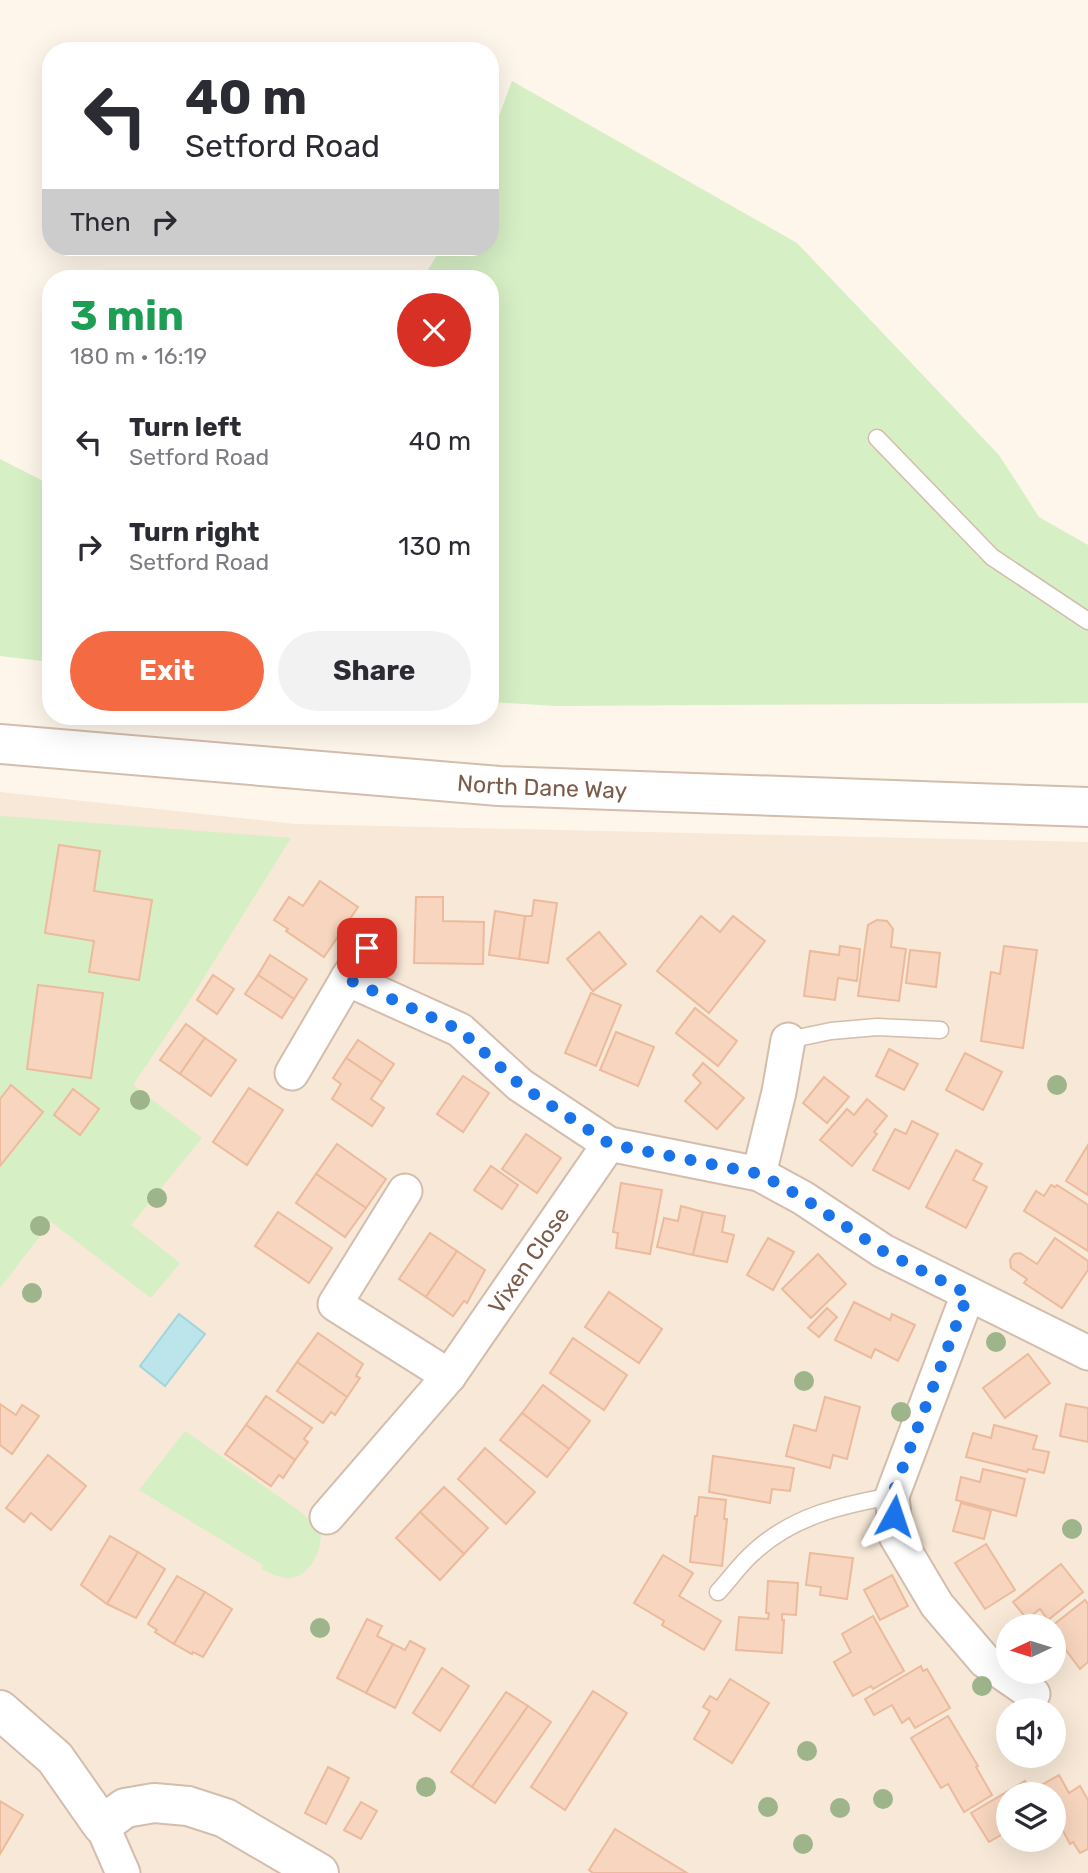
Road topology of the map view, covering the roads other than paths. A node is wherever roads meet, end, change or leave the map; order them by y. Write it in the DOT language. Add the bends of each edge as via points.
graph roads {
  1 [pos="877,438"];
  2 [pos="1088,621"];
  3 [pos="0,744"];
  4 [pos="1088,807"];
  5 [pos="367,948"];
  6 [pos="347,979"];
  7 [pos="940,1030"];
  8 [pos="788,1040"];
  9 [pos="292,1073"];
  10 [pos="610,1144"];
  11 [pos="760,1174"];
  12 [pos="405,1191"];
  13 [pos="968,1294"];
  14 [pos="1088,1353"];
  15 [pos="449,1376"];
  16 [pos="892,1496"];
  17 [pos="327,1517"];
  18 [pos="718,1592"];
  19 [pos="1033,1694"];
  20 [pos="0,1710"];
  21 [pos="102,1825"];
  22 [pos="123,1873"];
  23 [pos="319,1873"];
  1 -- 2 [label="lane" via="992,557"];
  3 -- 4 [label="street, North Dane Way" via="499,786"];
  5 -- 6 [label="street"];
  6 -- 9 [label="street"];
  6 -- 10 [label="street" via="460,1030 520,1085"];
  7 -- 8 [label="lane" via="877,1027"];
  8 -- 11 [label="street"];
  10 -- 11 [label="street"];
  10 -- 15 [label="street, Vixen Close"];
  11 -- 13 [label="street" via="883,1251"];
  12 -- 15 [label="street" via="335,1304"];
  13 -- 14 [label="street"];
  13 -- 16 [label="street"];
  15 -- 17 [label="street, Vixen Close"];
  16 -- 18 [label="lane" via="814,1514 754,1551"];
  16 -- 19 [label="street" via="896,1536 937,1605 985,1661"];
  20 -- 21 [label="street" via="55,1758"];
  21 -- 22 [label="street"];
  21 -- 23 [label="street" via="125,1808 153,1803 188,1805 225,1818"];
}
